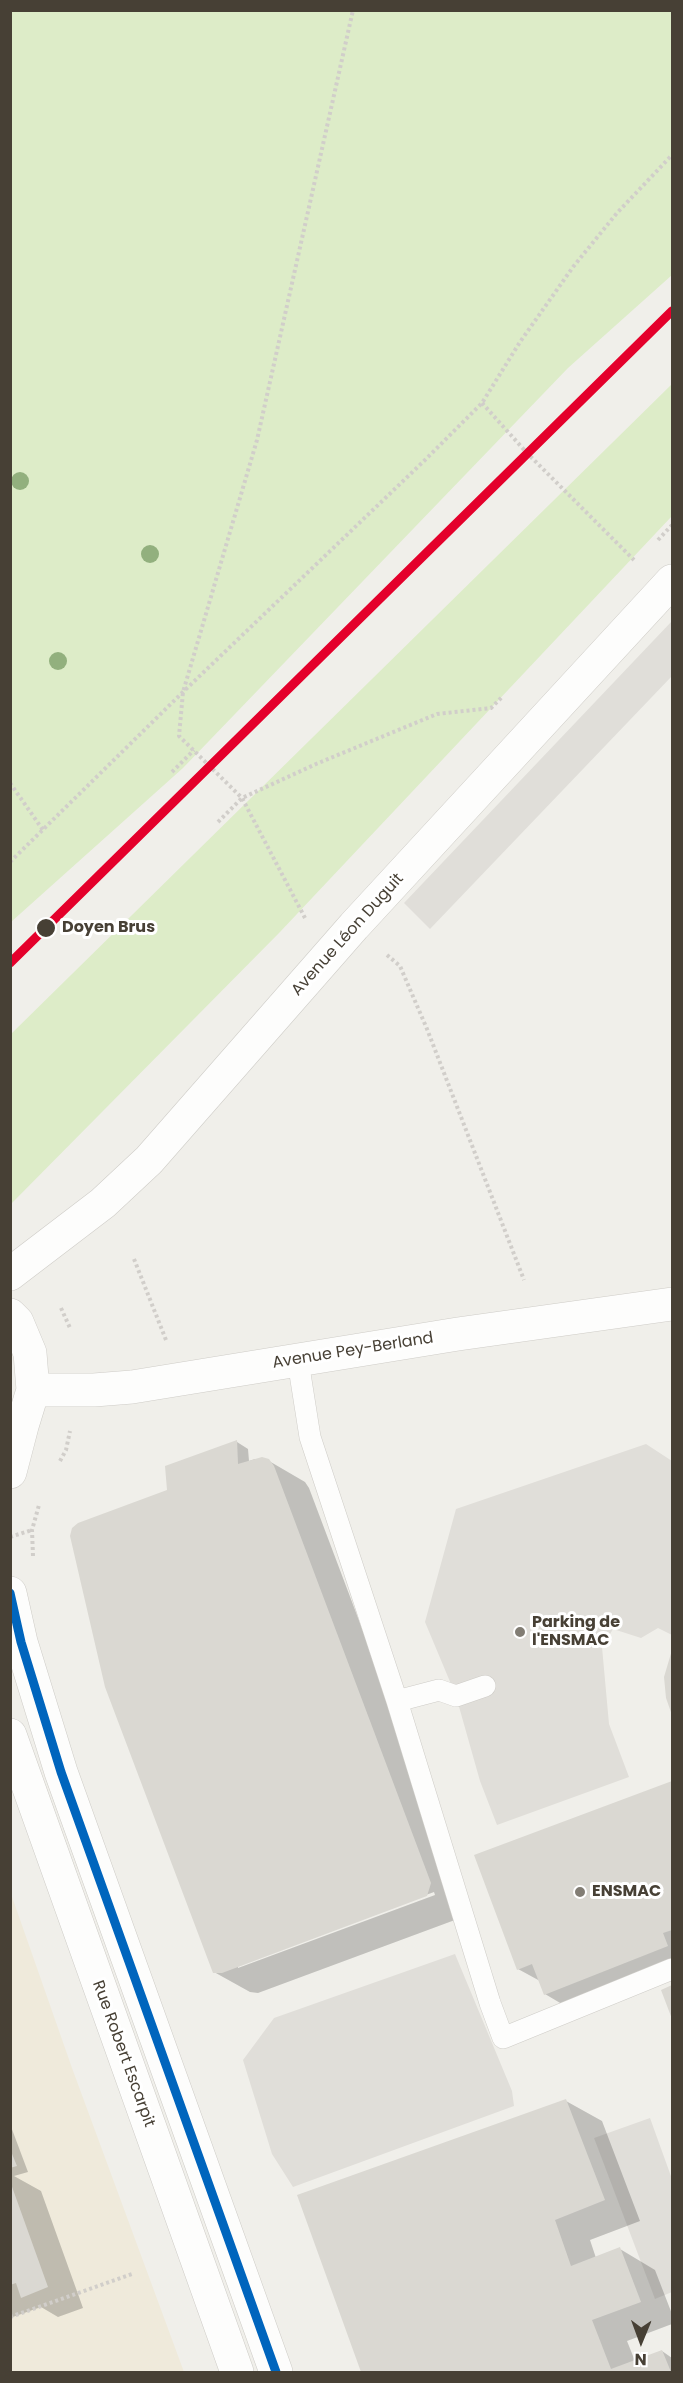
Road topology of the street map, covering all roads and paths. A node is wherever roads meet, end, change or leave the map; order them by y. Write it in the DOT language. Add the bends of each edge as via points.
graph roads {
  1 [pos="353,10"];
  2 [pos="672,155"];
  3 [pos="482,403"];
  4 [pos="672,525"];
  5 [pos="651,547"];
  6 [pos="644,555"];
  7 [pos="672,581"];
  8 [pos="183,692"];
  9 [pos="507,692"];
  10 [pos="194,750"];
  11 [pos="172,772"];
  12 [pos="10,783"];
  13 [pos="242,798"];
  14 [pos="218,822"];
  15 [pos="43,830"];
  16 [pos="10,862"];
  17 [pos="302,915"];
  18 [pos="354,927"];
  19 [pos="134,1258"];
  20 [pos="10,1274"];
  21 [pos="672,1304"];
  22 [pos="10,1315"];
  23 [pos="540,1322"];
  24 [pos="298,1361"];
  25 [pos="181,1379"];
  26 [pos="33,1390"];
  27 [pos="16,1434"];
  28 [pos="10,1472"];
  29 [pos="32,1530"];
  30 [pos="10,1537"];
  31 [pos="10,1593"];
  32 [pos="485,1686"];
  33 [pos="397,1701"];
  34 [pos="10,1735"];
  35 [pos="672,1969"];
  36 [pos="132,2274"];
  37 [pos="10,2317"];
  38 [pos="237,2373"];
  39 [pos="276,2373"];
  1 -- 8 [label="path" via="257,440"];
  2 -- 3 [label="path" via="573,267"];
  3 -- 6 [label="path" via="636,562"];
  3 -- 8 [label="path"];
  4 -- 5 [label="path"];
  7 -- 18 [label="street, Avenue Léon Duguit"];
  8 -- 10 [label="path" via="178,736"];
  8 -- 15 [label="path"];
  9 -- 13 [label="path" via="491,708 436,714"];
  10 -- 11 [label="path"];
  10 -- 13 [label="path"];
  12 -- 15 [label="path"];
  13 -- 14 [label="path"];
  13 -- 17 [label="path"];
  15 -- 16 [label="path"];
  18 -- 20 [label="street, Avenue Léon Duguit" via="149,1160 103,1203"];
  18 -- 23 [label="path" via="400,966 428,1029"];
  19 -- 25 [label="path"];
  21 -- 23 [label="street, Avenue Pey-Berland"];
  22 -- 26 [label="street" via="30,1353"];
  23 -- 24 [label="street, Avenue Pey-Berland"];
  24 -- 25 [label="street, Avenue Pey-Berland"];
  24 -- 33 [label="lane" via="310,1437"];
  25 -- 26 [label="street, Avenue Pey-Berland" via="94,1390"];
  26 -- 27 [label="street"];
  27 -- 28 [label="street"];
  29 -- 30 [label="path"];
  31 -- 39 [label="street" via="61,1772"];
  32 -- 33 [label="lane" via="456,1696 439,1690"];
  33 -- 35 [label="lane" via="503,2038"];
  34 -- 38 [label="street, Rue Robert Escarpit"];
  36 -- 37 [label="path"];
}
